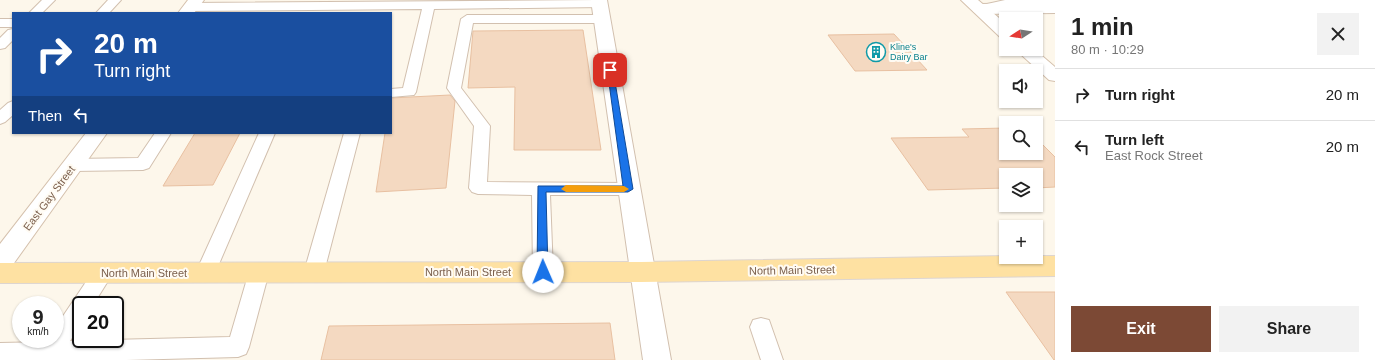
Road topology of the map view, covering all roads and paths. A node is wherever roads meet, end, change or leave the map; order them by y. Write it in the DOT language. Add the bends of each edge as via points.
graph roads {
  1 [pos="49,0"];
  2 [pos="115,0"];
  3 [pos="1055,1"];
  4 [pos="461,2"];
  5 [pos="568,2"];
  6 [pos="234,3"];
  7 [pos="429,5"];
  8 [pos="974,5"];
  9 [pos="363,6"];
  10 [pos="191,7"];
  11 [pos="600,8"];
  12 [pos="1055,8"];
  13 [pos="36,12"];
  14 [pos="103,12"];
  15 [pos="0,23"];
  16 [pos="12,23"];
  17 [pos="999,27"];
  18 [pos="12,34"];
  19 [pos="0,45"];
  20 [pos="1032,56"];
  21 [pos="1055,76"];
  22 [pos="392,93"];
  23 [pos="12,107"];
  24 [pos="0,119"];
  25 [pos="96,134"];
  26 [pos="162,134"];
  27 [pos="267,134"];
  28 [pos="352,134"];
  29 [pos="73,165"];
  30 [pos="541,188"];
  31 [pos="628,189"];
  32 [pos="0,263"];
  33 [pos="1055,266"];
  34 [pos="0,272"];
  35 [pos="103,272"];
  36 [pos="206,272"];
  37 [pos="259,272"];
  38 [pos="314,272"];
  39 [pos="543,272"];
  40 [pos="641,272"];
  41 [pos="87,296"];
  42 [pos="72,321"];
  43 [pos="761,326"];
  44 [pos="0,353"];
  45 [pos="241,354"];
  46 [pos="50,356"];
  47 [pos="656,360"];
  48 [pos="772,360"];
  1 -- 13 [label="lane"];
  2 -- 14 [label="lane"];
  3 -- 8 [label="lane"];
  4 -- 5 [label="lane"];
  4 -- 7 [label="lane"];
  5 -- 11 [label="lane"];
  6 -- 9 [label="lane"];
  6 -- 10 [label="lane"];
  7 -- 9 [label="lane"];
  7 -- 22 [label="lane" via="409,92"];
  8 -- 12 [label="street"];
  8 -- 17 [label="street"];
  11 -- 30 [label="lane" via="467,19 454,88 482,126 478,188"];
  11 -- 31 [label="street"];
  15 -- 16 [label="lane"];
  18 -- 19 [label="lane"];
  20 -- 21 [label="street"];
  23 -- 24 [label="lane"];
  25 -- 29 [label="street, East Gay Street"];
  26 -- 29 [label="lane" via="143,164"];
  27 -- 36 [label="lane"];
  28 -- 38 [label="lane"];
  29 -- 32 [label="street, East Gay Street"];
  30 -- 31 [label="lane"];
  30 -- 39 [label="lane"];
  31 -- 40 [label="street"];
  33 -- 40 [label="main road, North Main Street"];
  34 -- 35 [label="main road, North Main Street"];
  35 -- 36 [label="main road, North Main Street"];
  35 -- 41 [label="lane"];
  36 -- 37 [label="main road, North Main Street"];
  37 -- 38 [label="main road, North Main Street"];
  37 -- 45 [label="lane"];
  38 -- 39 [label="main road, North Main Street"];
  39 -- 40 [label="main road, North Main Street"];
  40 -- 47 [label="street"];
  42 -- 46 [label="lane"];
  43 -- 48 [label="lane"];
  44 -- 46 [label="lane"];
  45 -- 46 [label="lane"];
}
